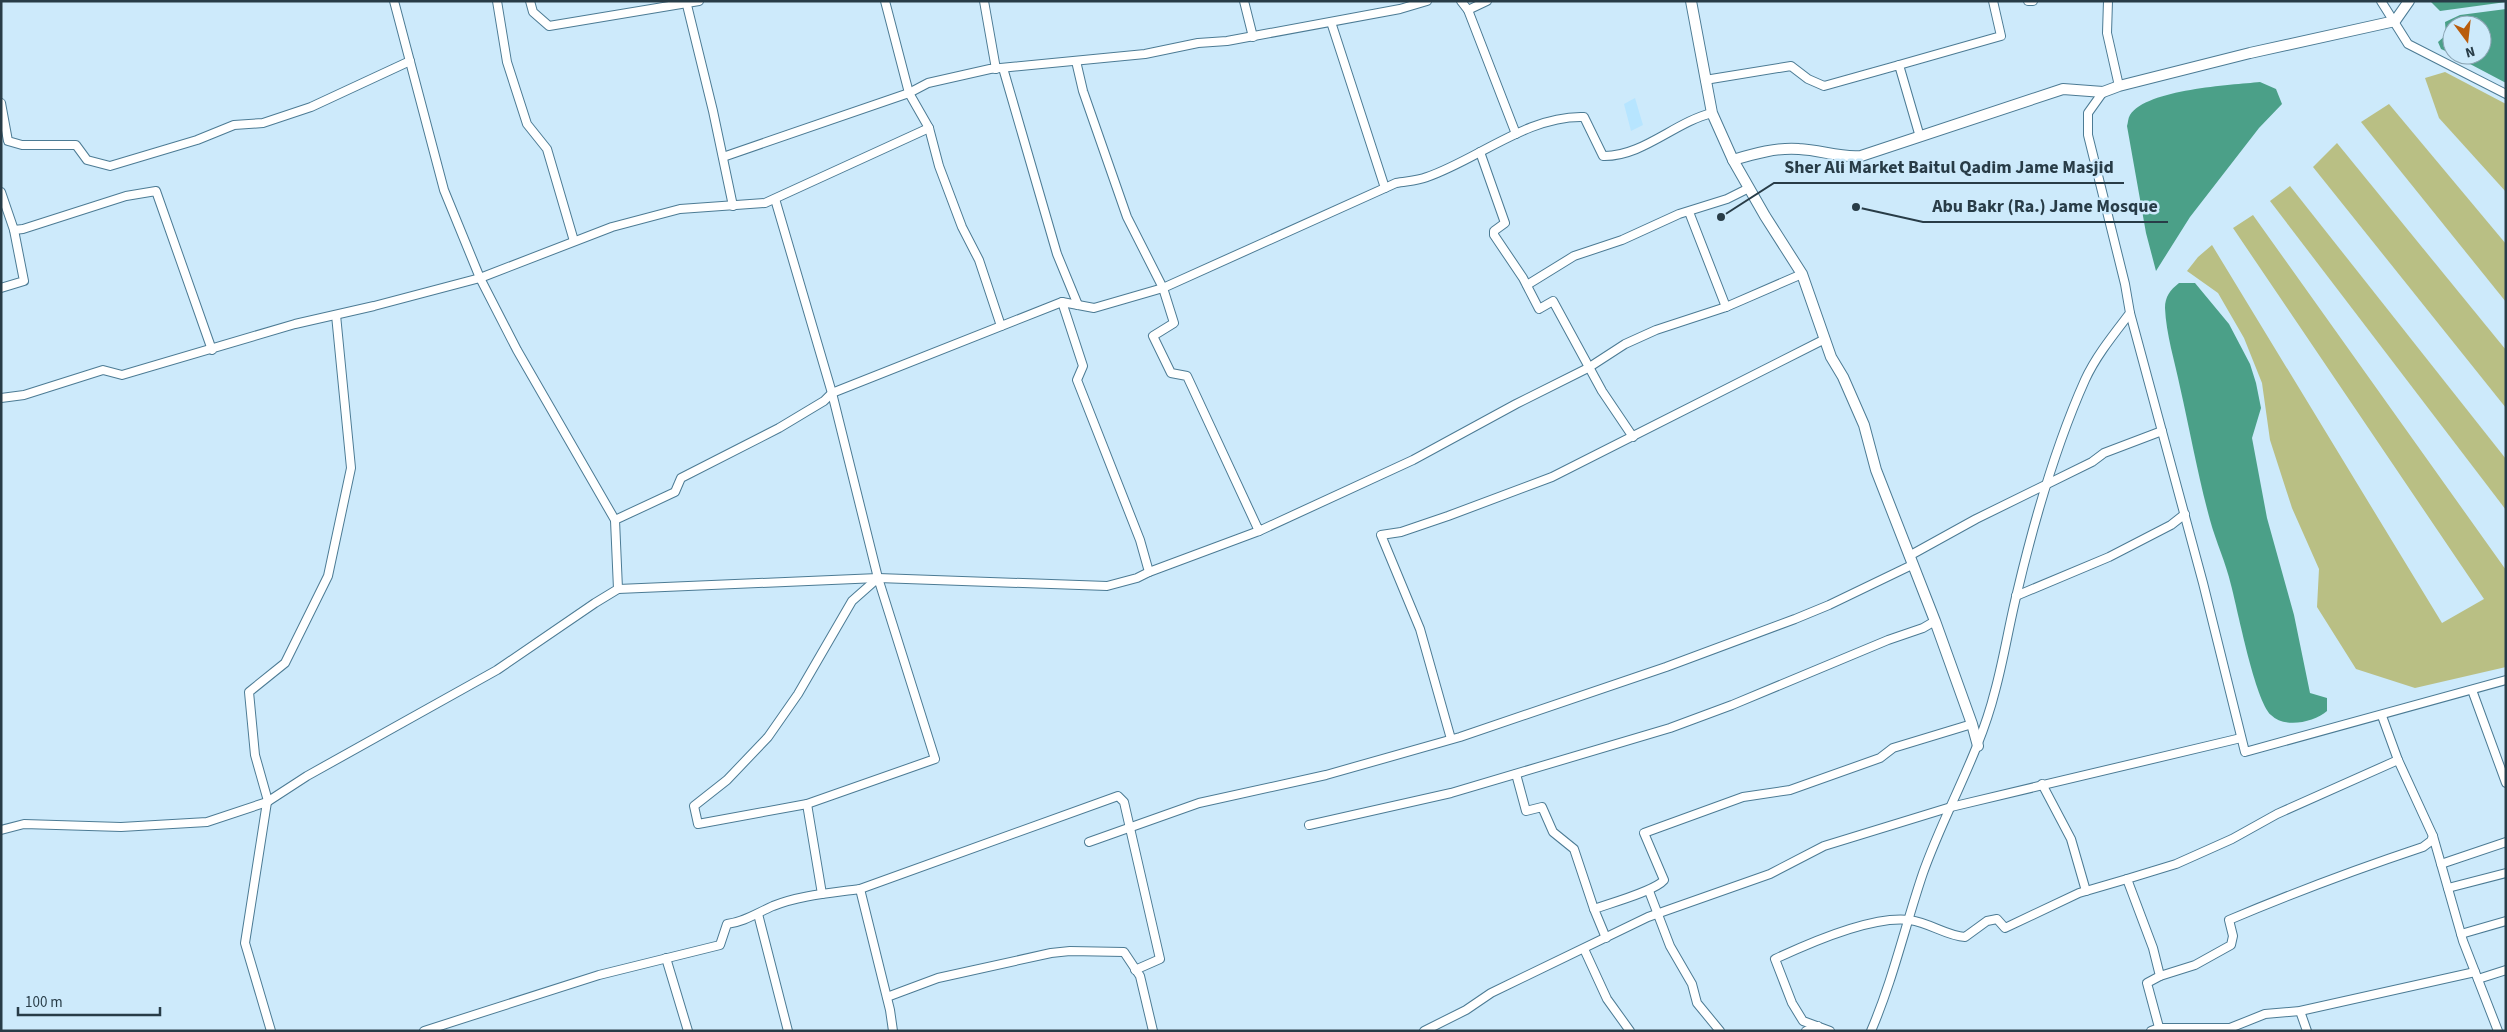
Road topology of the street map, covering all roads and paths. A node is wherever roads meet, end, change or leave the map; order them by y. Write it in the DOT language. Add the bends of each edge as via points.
graph roads {
  1 [pos="394,1"];
  2 [pos="497,1"];
  3 [pos="530,1"];
  4 [pos="699,1"];
  5 [pos="885,1"];
  6 [pos="984,1"];
  7 [pos="1244,1"];
  8 [pos="1427,1"];
  9 [pos="1461,1"];
  10 [pos="1487,1"];
  11 [pos="1691,1"];
  12 [pos="1993,1"];
  13 [pos="2028,1"];
  14 [pos="2033,1"];
  15 [pos="2108,1"];
  16 [pos="2381,1"];
  17 [pos="2409,1"];
  18 [pos="686,3"];
  19 [pos="1468,10"];
  20 [pos="2395,21"];
  21 [pos="1331,22"];
  22 [pos="1253,36"];
  23 [pos="1076,61"];
  24 [pos="410,62"];
  25 [pos="1899,65"];
  26 [pos="999,68"];
  27 [pos="1704,80"];
  28 [pos="2119,86"];
  29 [pos="2103,92"];
  30 [pos="909,93"];
  31 [pos="2506,94"];
  32 [pos="1,103"];
  33 [pos="1712,113"];
  34 [pos="929,128"];
  35 [pos="1516,134"];
  36 [pos="1920,137"];
  37 [pos="5,142"];
  38 [pos="1480,152"];
  39 [pos="723,157"];
  40 [pos="1733,160"];
  41 [pos="1384,188"];
  42 [pos="1749,188"];
  43 [pos="1,192"];
  44 [pos="775,198"];
  45 [pos="733,206"];
  46 [pos="1689,212"];
  47 [pos="14,230"];
  48 [pos="574,241"];
  49 [pos="1802,274"];
  50 [pos="480,278"];
  51 [pos="1527,285"];
  52 [pos="1,288"];
  53 [pos="1163,288"];
  54 [pos="1062,302"];
  55 [pos="1078,305"];
  56 [pos="1726,307"];
  57 [pos="2130,313"];
  58 [pos="336,314"];
  59 [pos="1000,326"];
  60 [pos="1825,339"];
  61 [pos="212,350"];
  62 [pos="1588,368"];
  63 [pos="832,394"];
  64 [pos="1,398"];
  65 [pos="2162,431"];
  66 [pos="1633,437"];
  67 [pos="2048,482"];
  68 [pos="2184,514"];
  69 [pos="615,520"];
  70 [pos="1259,531"];
  71 [pos="1911,560"];
  72 [pos="1149,572"];
  73 [pos="878,578"];
  74 [pos="618,589"];
  75 [pos="2016,596"];
  76 [pos="1935,621"];
  77 [pos="2506,680"];
  78 [pos="2472,690"];
  79 [pos="2382,716"];
  80 [pos="1972,724"];
  81 [pos="2241,738"];
  82 [pos="1451,739"];
  83 [pos="1978,746"];
  84 [pos="2506,753"];
  85 [pos="2496,755"];
  86 [pos="2398,760"];
  87 [pos="1516,774"];
  88 [pos="2506,783"];
  89 [pos="2042,784"];
  90 [pos="267,802"];
  91 [pos="807,804"];
  92 [pos="1951,806"];
  93 [pos="1309,825"];
  94 [pos="1130,827"];
  95 [pos="1,830"];
  96 [pos="2433,836"];
  97 [pos="1089,842"];
  98 [pos="2506,842"];
  99 [pos="2441,864"];
  100 [pos="2506,873"];
  101 [pos="2126,879"];
  102 [pos="2448,888"];
  103 [pos="860,889"];
  104 [pos="1649,891"];
  105 [pos="2086,891"];
  106 [pos="822,894"];
  107 [pos="1594,909"];
  108 [pos="758,914"];
  109 [pos="1657,914"];
  110 [pos="1909,920"];
  111 [pos="2506,922"];
  112 [pos="2461,934"];
  113 [pos="1606,938"];
  114 [pos="1584,949"];
  115 [pos="666,958"];
  116 [pos="1135,970"];
  117 [pos="2506,970"];
  118 [pos="2476,975"];
  119 [pos="2160,976"];
  120 [pos="887,997"];
  121 [pos="2300,1011"];
  122 [pos="1818,1026"];
  123 [pos="2156,1030"];
  124 [pos="271,1031"];
  125 [pos="424,1031"];
  126 [pos="688,1031"];
  127 [pos="788,1031"];
  128 [pos="893,1031"];
  129 [pos="1153,1031"];
  130 [pos="1424,1031"];
  131 [pos="1630,1031"];
  132 [pos="1720,1031"];
  133 [pos="1806,1031"];
  134 [pos="1830,1031"];
  135 [pos="1871,1031"];
  136 [pos="2307,1031"];
  137 [pos="2498,1031"];
  1 -- 24 [label="street"];
  2 -- 48 [label="street" via="507,62 527,124 547,149"];
  3 -- 18 [label="street" via="534,12 549,26"];
  4 -- 18 [label="street"];
  5 -- 30 [label="street"];
  6 -- 26 [label="street"];
  7 -- 22 [label="street"];
  8 -- 21 [label="street"];
  9 -- 19 [label="street"];
  10 -- 19 [label="street"];
  11 -- 27 [label="street"];
  12 -- 25 [label="street" via="2002,36"];
  13 -- 14 [label="street"];
  15 -- 28 [label="street" via="2107,33"];
  16 -- 20 [label="street"];
  17 -- 20 [label="street"];
  18 -- 39 [label="street"];
  19 -- 35 [label="street"];
  20 -- 28 [label="street"];
  20 -- 31 [label="street" via="2408,44"];
  21 -- 22 [label="street"];
  21 -- 41 [label="street"];
  22 -- 23 [label="street" via="1145,54"];
  23 -- 26 [label="street"];
  23 -- 53 [label="street" via="1083,92 1127,217"];
  24 -- 37 [label="street" via="311,107 263,123 234,125 198,140 110,166 87,160 76,145"];
  24 -- 50 [label="street" via="444,190"];
  25 -- 27 [label="street" via="1824,86 1791,66"];
  25 -- 36 [label="street"];
  26 -- 30 [label="street" via="928,83"];
  26 -- 55 [label="street" via="1057,254"];
  27 -- 33 [label="street"];
  28 -- 29 [label="street"];
  29 -- 36 [label="street" via="2063,89"];
  29 -- 57 [label="street" via="2088,112 2088,135 2126,284"];
  30 -- 34 [label="street"];
  30 -- 39 [label="street"];
  32 -- 37 [label="street"];
  33 -- 35 [label="street" via="1696,117 1618,157 1603,156 1584,117 1568,117"];
  33 -- 40 [label="street"];
  34 -- 44 [label="street"];
  34 -- 59 [label="street" via="939,166 962,227 979,260"];
  35 -- 38 [label="street"];
  36 -- 40 [label="street" via="1862,156 1844,158 1818,151 1786,149"];
  38 -- 41 [label="street" via="1426,178"];
  38 -- 51 [label="street" via="1505,223 1494,231 1494,235"];
  39 -- 45 [label="street"];
  40 -- 42 [label="street"];
  41 -- 53 [label="street"];
  42 -- 46 [label="street"];
  42 -- 49 [label="street"];
  43 -- 47 [label="street"];
  44 -- 45 [label="street" via="765,203"];
  44 -- 63 [label="street"];
  45 -- 48 [label="street" via="680,209"];
  46 -- 51 [label="street" via="1574,256"];
  46 -- 56 [label="street"];
  47 -- 52 [label="street" via="24,281"];
  47 -- 61 [label="street" via="126,196 156,191"];
  48 -- 50 [label="street"];
  49 -- 56 [label="street"];
  49 -- 60 [label="street"];
  50 -- 58 [label="street"];
  50 -- 69 [label="street" via="517,350"];
  51 -- 62 [label="street" via="1539,309 1553,301"];
  53 -- 55 [label="street" via="1094,308"];
  53 -- 70 [label="street" via="1174,323 1153,336 1171,373 1187,376"];
  54 -- 55 [label="street"];
  54 -- 59 [label="street"];
  54 -- 72 [label="street" via="1083,366 1077,380 1140,540"];
  56 -- 62 [label="street" via="1656,330 1625,344"];
  57 -- 65 [label="street"];
  57 -- 67 [label="street" via="2085,378"];
  58 -- 61 [label="street"];
  58 -- 90 [label="street" via="351,468 328,576 285,663 249,692 255,755"];
  59 -- 63 [label="street"];
  60 -- 66 [label="street"];
  60 -- 71 [label="street" via="1864,425 1876,470"];
  61 -- 64 [label="street" via="122,375 103,370 24,395"];
  62 -- 66 [label="street"];
  62 -- 70 [label="street" via="1413,460"];
  63 -- 69 [label="street" via="779,428 681,478 675,492"];
  63 -- 73 [label="street"];
  65 -- 67 [label="street" via="2104,452 2092,462"];
  65 -- 68 [label="street"];
  66 -- 82 [label="street" via="1552,477 1401,532 1381,535 1420,629"];
  67 -- 71 [label="street"];
  67 -- 75 [label="street"];
  68 -- 75 [label="street" via="2171,525 2108,557"];
  68 -- 81 [label="street"];
  69 -- 74 [label="street"];
  70 -- 72 [label="street"];
  71 -- 76 [label="street"];
  71 -- 82 [label="street" via="1795,619 1666,667"];
  72 -- 73 [label="street" via="1107,586"];
  73 -- 74 [label="street"];
  73 -- 91 [label="street" via="935,759"];
  73 -- 91 [label="street" via="852,601 798,694 768,737 727,780 694,806 698,824"];
  74 -- 90 [label="street" via="497,670"];
  75 -- 83 [label="street" via="1995,692"];
  76 -- 80 [label="street"];
  76 -- 87 [label="street" via="1802,678 1688,721"];
  77 -- 78 [label="street"];
  78 -- 79 [label="street"];
  78 -- 85 [label="street"];
  79 -- 81 [label="street" via="2245,752"];
  79 -- 86 [label="street"];
  80 -- 83 [label="street"];
  80 -- 104 [label="street" via="1893,748 1880,758 1790,790 1743,797 1644,833 1664,880"];
  81 -- 89 [label="street"];
  82 -- 94 [label="street" via="1326,775 1250,790"];
  83 -- 92 [label="street"];
  84 -- 85 [label="street"];
  85 -- 88 [label="street"];
  86 -- 96 [label="street"];
  86 -- 101 [label="street" via="2176,864"];
  87 -- 93 [label="street" via="1451,793"];
  87 -- 107 [label="street" via="1526,811 1542,807 1553,832 1574,850"];
  89 -- 92 [label="street"];
  89 -- 105 [label="street" via="2071,839"];
  90 -- 95 [label="street" via="207,822 121,827 24,824"];
  90 -- 124 [label="street" via="245,943"];
  91 -- 106 [label="street"];
  92 -- 109 [label="street" via="1824,846 1770,874"];
  92 -- 110 [label="street" via="1923,873"];
  94 -- 97 [label="street"];
  94 -- 103 [label="street" via="1124,802 1118,796"];
  94 -- 116 [label="street" via="1160,959"];
  96 -- 99 [label="street"];
  96 -- 119 [label="street" via="2423,848 2327,879 2229,920 2232,945 2195,965"];
  98 -- 99 [label="street"];
  99 -- 102 [label="street"];
  100 -- 102 [label="street"];
  101 -- 105 [label="street"];
  101 -- 119 [label="street" via="2153,948"];
  102 -- 112 [label="street"];
  103 -- 106 [label="street"];
  103 -- 120 [label="street"];
  104 -- 107 [label="street"];
  104 -- 109 [label="street"];
  105 -- 110 [label="street" via="2006,928 1997,918 1988,921 1964,938"];
  106 -- 108 [label="street" via="774,906"];
  107 -- 113 [label="street"];
  108 -- 115 [label="street" via="727,924 720,945"];
  108 -- 127 [label="street"];
  109 -- 113 [label="street"];
  109 -- 132 [label="street" via="1670,946 1692,984 1701,1010"];
  110 -- 122 [label="street" via="1883,921 1858,928 1775,959 1792,1003 1803,1021"];
  110 -- 135 [label="street"];
  111 -- 112 [label="street"];
  112 -- 118 [label="street"];
  113 -- 114 [label="street"];
  114 -- 130 [label="street" via="1491,993"];
  114 -- 131 [label="street" via="1607,998"];
  115 -- 125 [label="street" via="599,975"];
  115 -- 126 [label="street"];
  116 -- 120 [label="street" via="1124,952 1051,953 938,978"];
  116 -- 129 [label="street" via="1140,976"];
  117 -- 118 [label="street"];
  118 -- 121 [label="street"];
  118 -- 137 [label="street"];
  119 -- 123 [label="street" via="2147,983"];
  120 -- 128 [label="street"];
  121 -- 123 [label="street" via="2265,1014 2230,1028"];
  121 -- 136 [label="street"];
  122 -- 133 [label="street"];
  122 -- 134 [label="street"];
}
